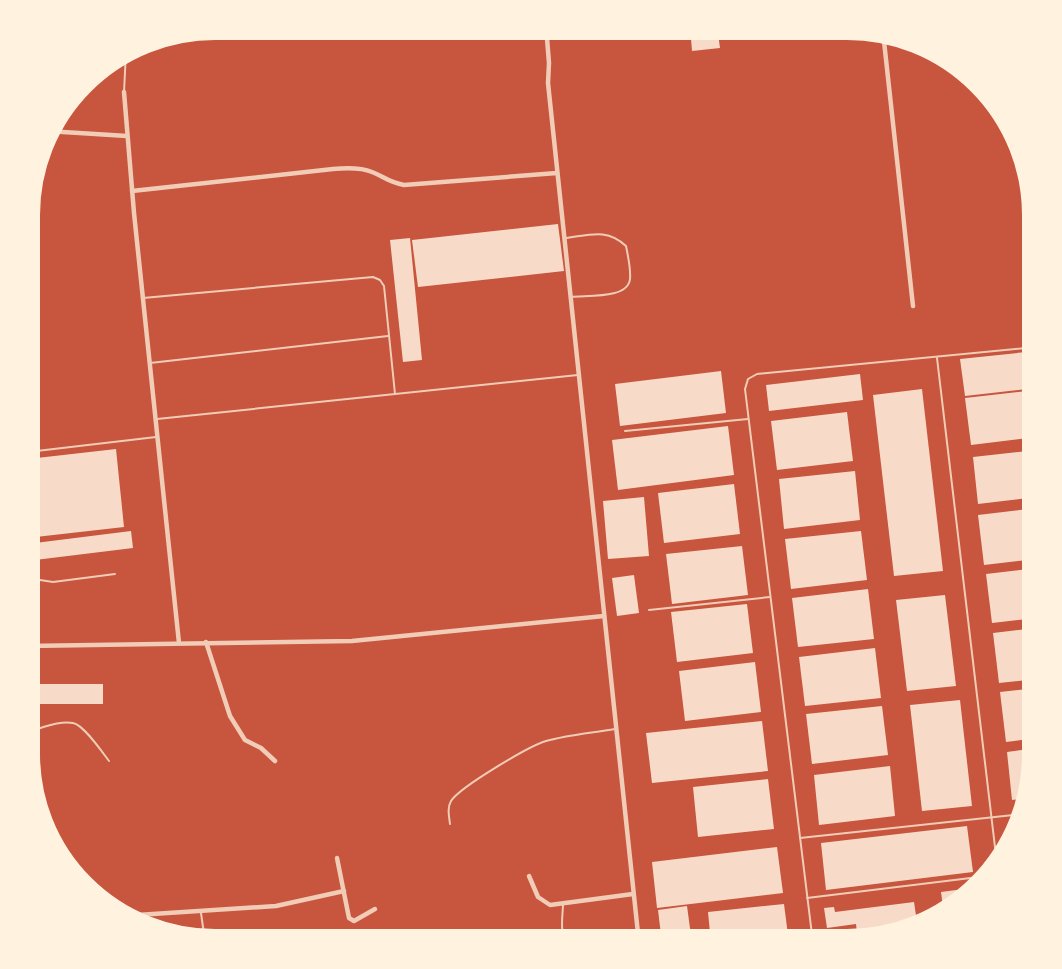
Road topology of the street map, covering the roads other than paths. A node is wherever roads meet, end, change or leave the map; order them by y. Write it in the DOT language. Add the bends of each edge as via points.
graph roads {
  1 [pos="547,36"];
  2 [pos="885,40"];
  3 [pos="126,60"];
  4 [pos="124,92"];
  5 [pos="57,132"];
  6 [pos="127,136"];
  7 [pos="557,173"];
  8 [pos="132,191"];
  9 [pos="564,238"];
  10 [pos="570,297"];
  11 [pos="143,298"];
  12 [pos="913,306"];
  13 [pos="389,336"];
  14 [pos="1026,348"];
  15 [pos="937,357"];
  16 [pos="150,363"];
  17 [pos="578,375"];
  18 [pos="395,394"];
  19 [pos="749,419"];
  20 [pos="156,420"];
  21 [pos="625,431"];
  22 [pos="158,437"];
  23 [pos="36,451"];
  24 [pos="116,574"];
  25 [pos="36,579"];
  26 [pos="770,597"];
  27 [pos="649,610"];
  28 [pos="604,616"];
  29 [pos="206,642"];
  30 [pos="179,643"];
  31 [pos="36,646"];
  32 [pos="615,729"];
  33 [pos="36,730"];
  34 [pos="109,761"];
  35 [pos="275,761"];
  36 [pos="1014,815"];
  37 [pos="990,817"];
  38 [pos="450,824"];
  39 [pos="800,838"];
  40 [pos="995,853"];
  41 [pos="337,858"];
  42 [pos="529,876"];
  43 [pos="975,877"];
  44 [pos="344,891"];
  45 [pos="633,894"];
  46 [pos="807,898"];
  47 [pos="563,903"];
  48 [pos="375,909"];
  49 [pos="201,910"];
  50 [pos="138,915"];
  51 [pos="204,932"];
  52 [pos="563,933"];
  53 [pos="638,933"];
  54 [pos="812,933"];
  1 -- 7 [label="street"];
  2 -- 12 [label="street"];
  3 -- 4 [label="lane"];
  4 -- 6 [label="street"];
  5 -- 6 [label="street"];
  6 -- 8 [label="street"];
  7 -- 8 [label="street" via="404,185 352,168"];
  7 -- 9 [label="street"];
  8 -- 11 [label="street"];
  9 -- 10 [label="street"];
  9 -- 10 [label="lane" via="605,234 616,237 626,246 630,278 622,293"];
  10 -- 17 [label="street"];
  11 -- 13 [label="lane" via="373,277 384,286"];
  11 -- 16 [label="street"];
  13 -- 16 [label="lane"];
  13 -- 18 [label="lane"];
  14 -- 15 [label="lane"];
  15 -- 19 [label="lane" via="757,374 748,379 745,389"];
  15 -- 37 [label="lane"];
  16 -- 20 [label="street"];
  17 -- 18 [label="lane"];
  17 -- 28 [label="street"];
  18 -- 20 [label="lane"];
  19 -- 21 [label="lane"];
  19 -- 26 [label="lane"];
  20 -- 22 [label="street"];
  22 -- 23 [label="lane"];
  22 -- 30 [label="street"];
  24 -- 25 [label="lane" via="53,582"];
  26 -- 27 [label="lane"];
  26 -- 39 [label="lane"];
  28 -- 29 [label="street" via="352,641"];
  28 -- 32 [label="street"];
  29 -- 30 [label="street"];
  29 -- 35 [label="street" via="230,716 245,740"];
  30 -- 31 [label="street"];
  32 -- 38 [label="lane" via="545,741 529,748 460,791 448,811"];
  32 -- 45 [label="street"];
  33 -- 34 [label="lane" via="64,723 80,726"];
  36 -- 37 [label="lane"];
  37 -- 39 [label="lane"];
  37 -- 40 [label="lane"];
  39 -- 46 [label="lane"];
  41 -- 44 [label="street"];
  42 -- 47 [label="street" via="538,897 550,905"];
  43 -- 46 [label="lane"];
  44 -- 48 [label="street" via="349,918 354,921"];
  44 -- 49 [label="street" via="276,906"];
  45 -- 47 [label="street"];
  45 -- 53 [label="street"];
  46 -- 54 [label="lane"];
  47 -- 52 [label="lane"];
  49 -- 50 [label="street"];
  49 -- 51 [label="lane"];
}
